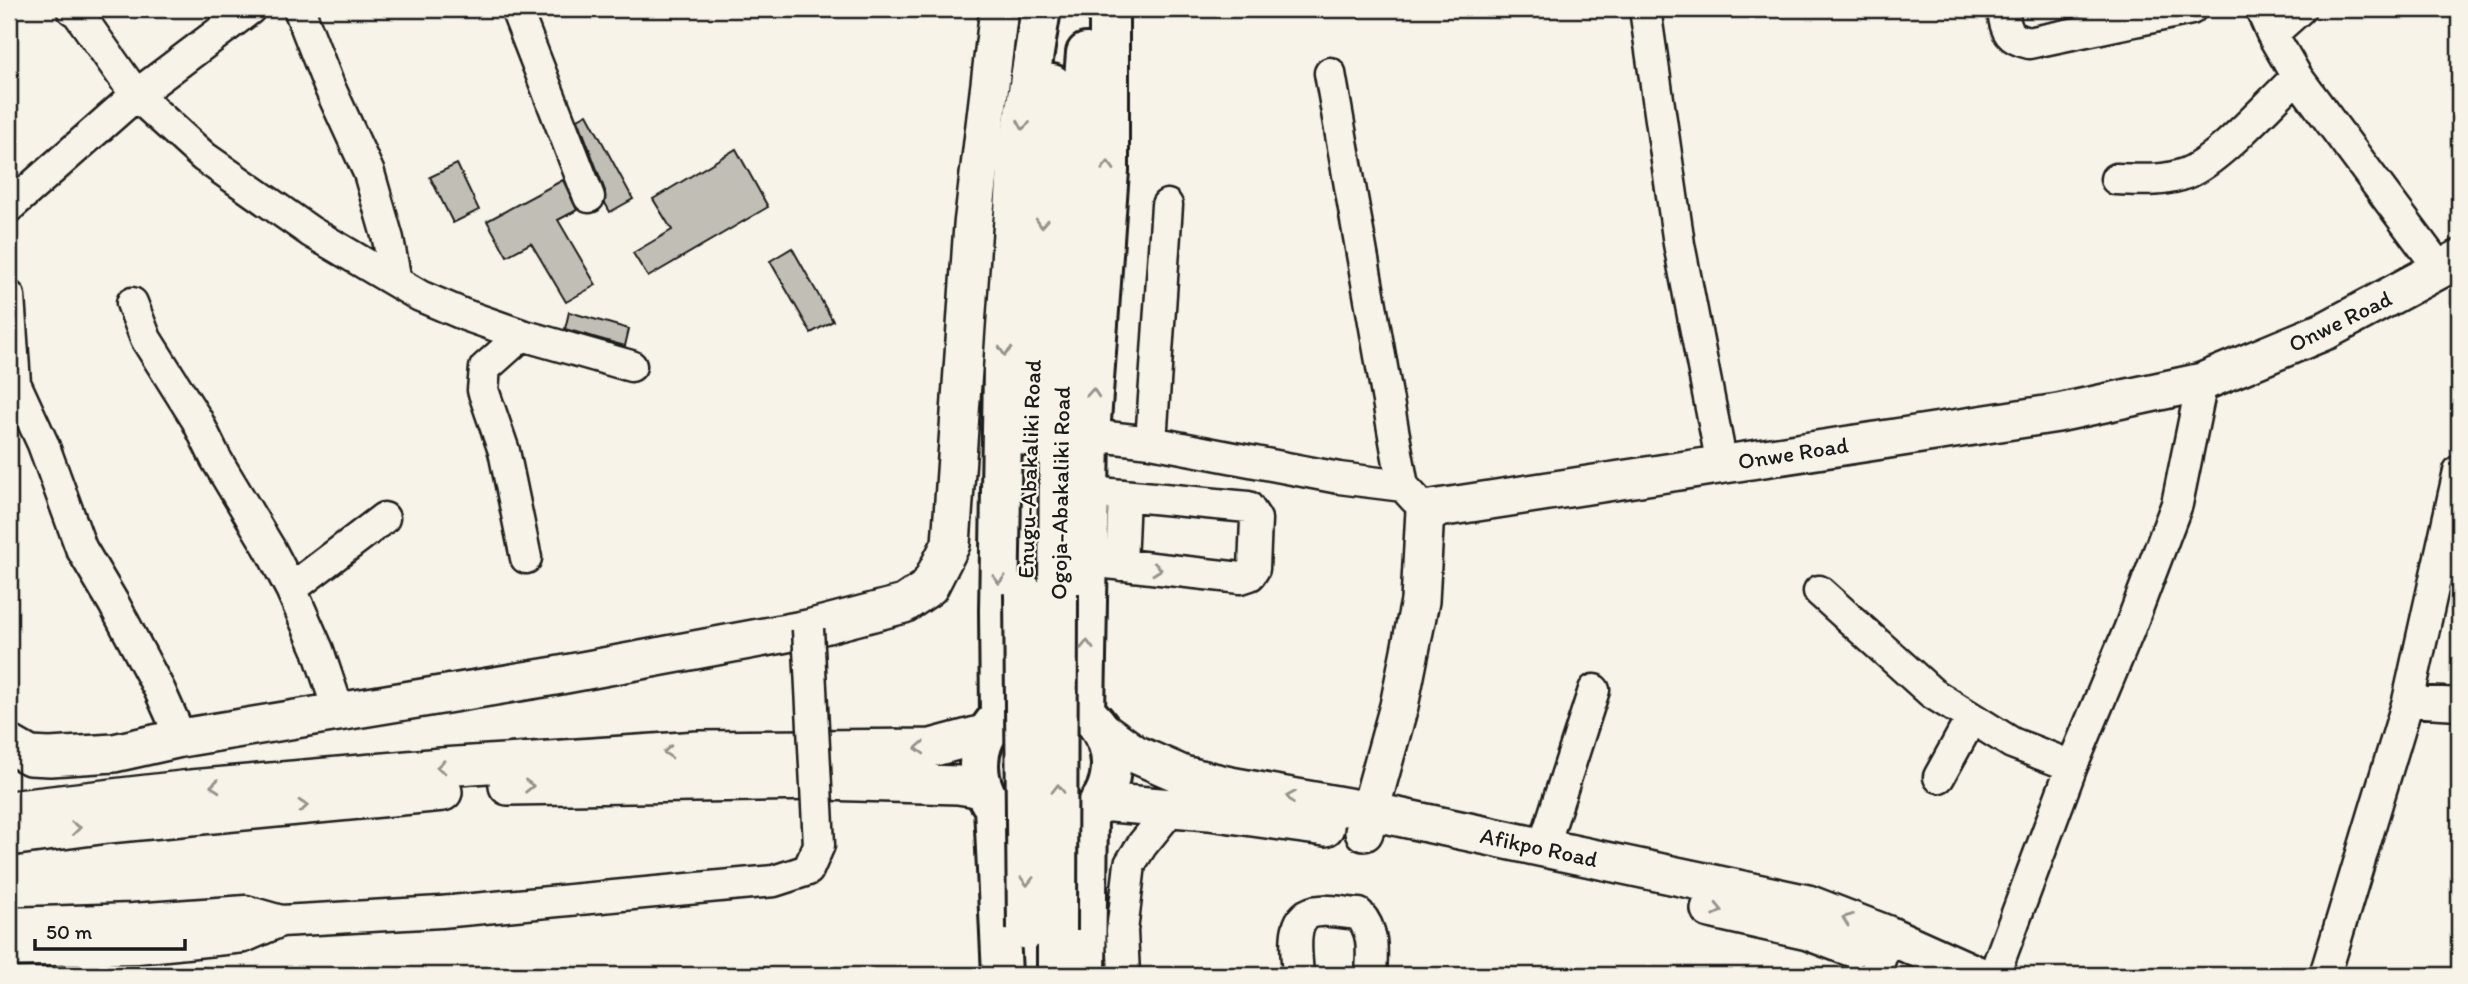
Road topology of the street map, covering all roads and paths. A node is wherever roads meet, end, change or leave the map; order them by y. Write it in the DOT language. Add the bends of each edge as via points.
graph roads {
  1 [pos="72,9"];
  2 [pos="250,9"];
  3 [pos="299,9"];
  4 [pos="516,9"];
  5 [pos="999,9"];
  6 [pos="1041,9"];
  7 [pos="1086,9"];
  8 [pos="1645,9"];
  9 [pos="2002,9"];
  10 [pos="2191,9"];
  11 [pos="2300,9"];
  12 [pos="2267,21"];
  13 [pos="1330,74"];
  14 [pos="2297,77"];
  15 [pos="136,95"];
  16 [pos="2116,179"];
  17 [pos="589,197"];
  18 [pos="1167,205"];
  19 [pos="9,207"];
  20 [pos="2450,264"];
  21 [pos="396,281"];
  22 [pos="9,296"];
  23 [pos="132,303"];
  24 [pos="522,335"];
  25 [pos="631,366"];
  26 [pos="2202,382"];
  27 [pos="1090,435"];
  28 [pos="1151,442"];
  29 [pos="1722,465"];
  30 [pos="2459,471"];
  31 [pos="1107,493"];
  32 [pos="1414,498"];
  33 [pos="384,518"];
  34 [pos="526,558"];
  35 [pos="1105,563"];
  36 [pos="291,589"];
  37 [pos="1819,591"];
  38 [pos="808,629"];
  39 [pos="1594,690"];
  40 [pos="2408,701"];
  41 [pos="2459,704"];
  42 [pos="339,712"];
  43 [pos="1971,719"];
  44 [pos="1092,721"];
  45 [pos="993,724"];
  46 [pos="181,738"];
  47 [pos="9,744"];
  48 [pos="725,766"];
  49 [pos="2072,766"];
  50 [pos="1939,776"];
  51 [pos="989,798"];
  52 [pos="1094,808"];
  53 [pos="1172,808"];
  54 [pos="9,810"];
  55 [pos="1367,821"];
  56 [pos="9,837"];
  57 [pos="1543,848"];
  58 [pos="9,923"];
  59 [pos="1042,930"];
  60 [pos="136,947"];
  61 [pos="97,948"];
  62 [pos="9,951"];
  63 [pos="1881,956"];
  64 [pos="1002,975"];
  65 [pos="1027,975"];
  66 [pos="1057,975"];
  67 [pos="1086,975"];
  68 [pos="1124,975"];
  69 [pos="1298,975"];
  70 [pos="1371,975"];
  71 [pos="1918,975"];
  72 [pos="1978,975"];
  73 [pos="1994,975"];
  74 [pos="2325,975"];
  1 -- 15 [label="street"];
  2 -- 15 [label="street"];
  3 -- 21 [label="street" via="369,173"];
  4 -- 17 [label="street"];
  5 -- 38 [label="main road" via="973,225 951,544 929,587 904,604"];
  6 -- 45 [label="highway, one-way" via="1018,155 1003,370"];
  27 -- 7 [label="highway, one-way" via="1109,171"];
  7 -- 59 [label="highway, Ogoja-Abakaliki Road, bridge" via="1060,419 1042,593"];
  8 -- 29 [label="street" via="1679,244"];
  9 -- 10 [label="street" via="2007,32 2015,40 2029,43"];
  11 -- 12 [label="street"];
  12 -- 14 [label="street"];
  13 -- 32 [label="street"];
  14 -- 16 [label="street" via="2215,155 2187,173 2154,181"];
  14 -- 20 [label="street"];
  15 -- 19 [label="street"];
  15 -- 21 [label="street" via="204,157 311,232"];
  18 -- 28 [label="street"];
  20 -- 26 [label="main road, Onwe Road" via="2327,330"];
  21 -- 24 [label="street" via="420,296"];
  22 -- 46 [label="street" via="15,383 43,444 80,548 114,604"];
  23 -- 36 [label="street" via="146,339"];
  24 -- 25 [label="street"];
  24 -- 34 [label="street" via="485,368 483,390 504,451"];
  26 -- 29 [label="main road, Onwe Road" via="2058,413"];
  26 -- 49 [label="street" via="2177,504"];
  27 -- 28 [label="street"];
  27 -- 31 [label="highway"];
  28 -- 32 [label="street" via="1339,478"];
  29 -- 32 [label="main road, Onwe Road"];
  30 -- 40 [label="street"];
  31 -- 35 [label="highway"];
  35 -- 31 [label="street, one-way" via="1241,578 1254,569 1256,519 1248,507"];
  32 -- 55 [label="main road" via="1420,601 1399,706"];
  33 -- 36 [label="street"];
  44 -- 35 [label="highway, one-way"];
  36 -- 42 [label="street"];
  37 -- 43 [label="street" via="1932,693"];
  38 -- 42 [label="main road"];
  38 -- 60 [label="street, bridge" via="819,845 808,870 774,881 441,912 281,921 244,937"];
  39 -- 57 [label="street"];
  40 -- 41 [label="street"];
  40 -- 74 [label="street"];
  42 -- 46 [label="main road"];
  43 -- 49 [label="street" via="2012,743"];
  43 -- 50 [label="street"];
  44 -- 45 [label="highway" via="1070,704 1034,699 1016,705"];
  44 -- 52 [label="highway" via="1108,746 1111,765 1108,784"];
  55 -- 44 [label="main road, Afikpo Road, one-way" via="1184,775 1135,754"];
  45 -- 48 [label="main road, one-way" via="931,748"];
  45 -- 51 [label="highway" via="980,751 979,771"];
  46 -- 47 [label="main road" via="114,753 50,757 30,756"];
  48 -- 51 [label="main road" via="837,781 958,785"];
  48 -- 54 [label="main road, one-way" via="340,776"];
  56 -- 48 [label="main road, one-way"];
  49 -- 73 [label="street"];
  51 -- 52 [label="highway" via="1014,823 1039,831 1065,828"];
  51 -- 64 [label="highway, one-way"];
  52 -- 53 [label="main road, Afikpo Road"];
  52 -- 67 [label="highway"];
  53 -- 55 [label="main road, Afikpo Road"];
  53 -- 68 [label="street" via="1130,864 1122,931"];
  55 -- 57 [label="main road, Afikpo Road"];
  55 -- 63 [label="main road, Afikpo Road, one-way" via="1557,873 1808,931"];
  63 -- 57 [label="main road, Afikpo Road, one-way" via="1808,904"];
  58 -- 61 [label="street"];
  59 -- 65 [label="highway, Ogoja-Abakaliki Road"];
  59 -- 66 [label="highway, Ogoja-Abakaliki Road"];
  60 -- 61 [label="street"];
  61 -- 62 [label="street"];
  63 -- 71 [label="main road, Afikpo Road"];
  63 -- 72 [label="main road, Afikpo Road"];
  69 -- 70 [label="street" via="1296,929 1317,910 1359,914 1368,925 1373,946"];
}
